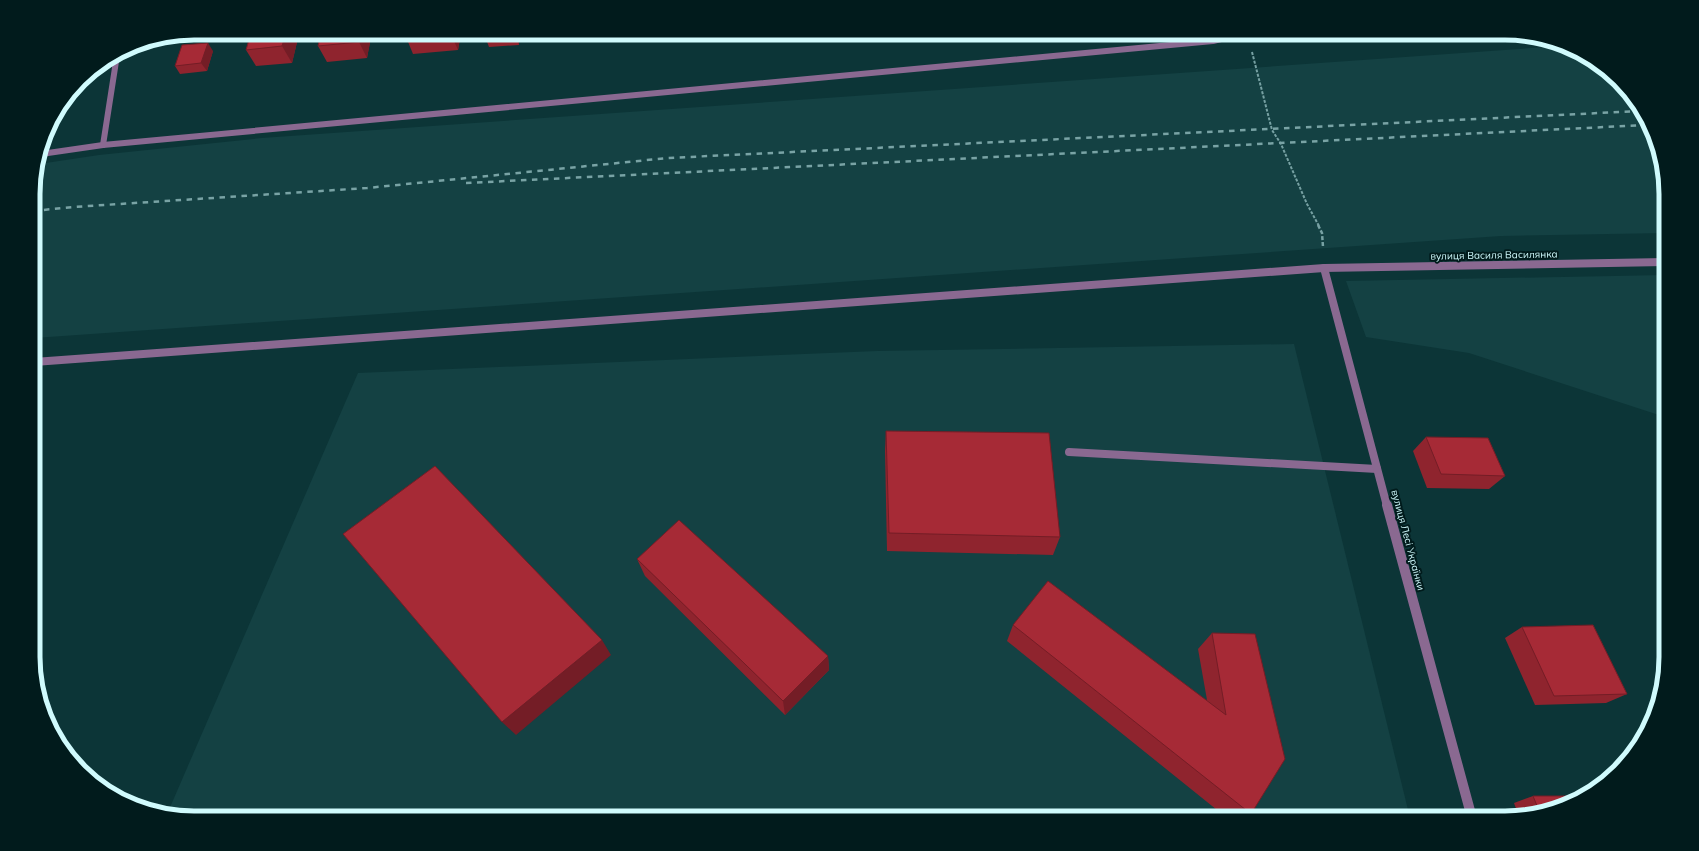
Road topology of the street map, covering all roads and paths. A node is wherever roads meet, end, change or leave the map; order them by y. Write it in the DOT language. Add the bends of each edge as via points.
graph roads {
  1 [pos="1217,40"];
  2 [pos="1247,40"];
  3 [pos="116,62"];
  4 [pos="103,144"];
  5 [pos="45,153"];
  6 [pos="1659,262"];
  7 [pos="1324,268"];
  8 [pos="40,362"];
  9 [pos="1069,452"];
  10 [pos="1377,469"];
  11 [pos="1470,811"];
  1 -- 4 [label="street"];
  2 -- 7 [label="path" via="1272,130 1322,233"];
  3 -- 4 [label="street"];
  4 -- 5 [label="street"];
  6 -- 7 [label="street, вулиця Василя Василянка"];
  7 -- 8 [label="street, вулиця Василя Василянка"];
  7 -- 10 [label="street, вулиця Лесі Українки"];
  9 -- 10 [label="street"];
  10 -- 11 [label="street, вулиця Лесі Українки"];
}
